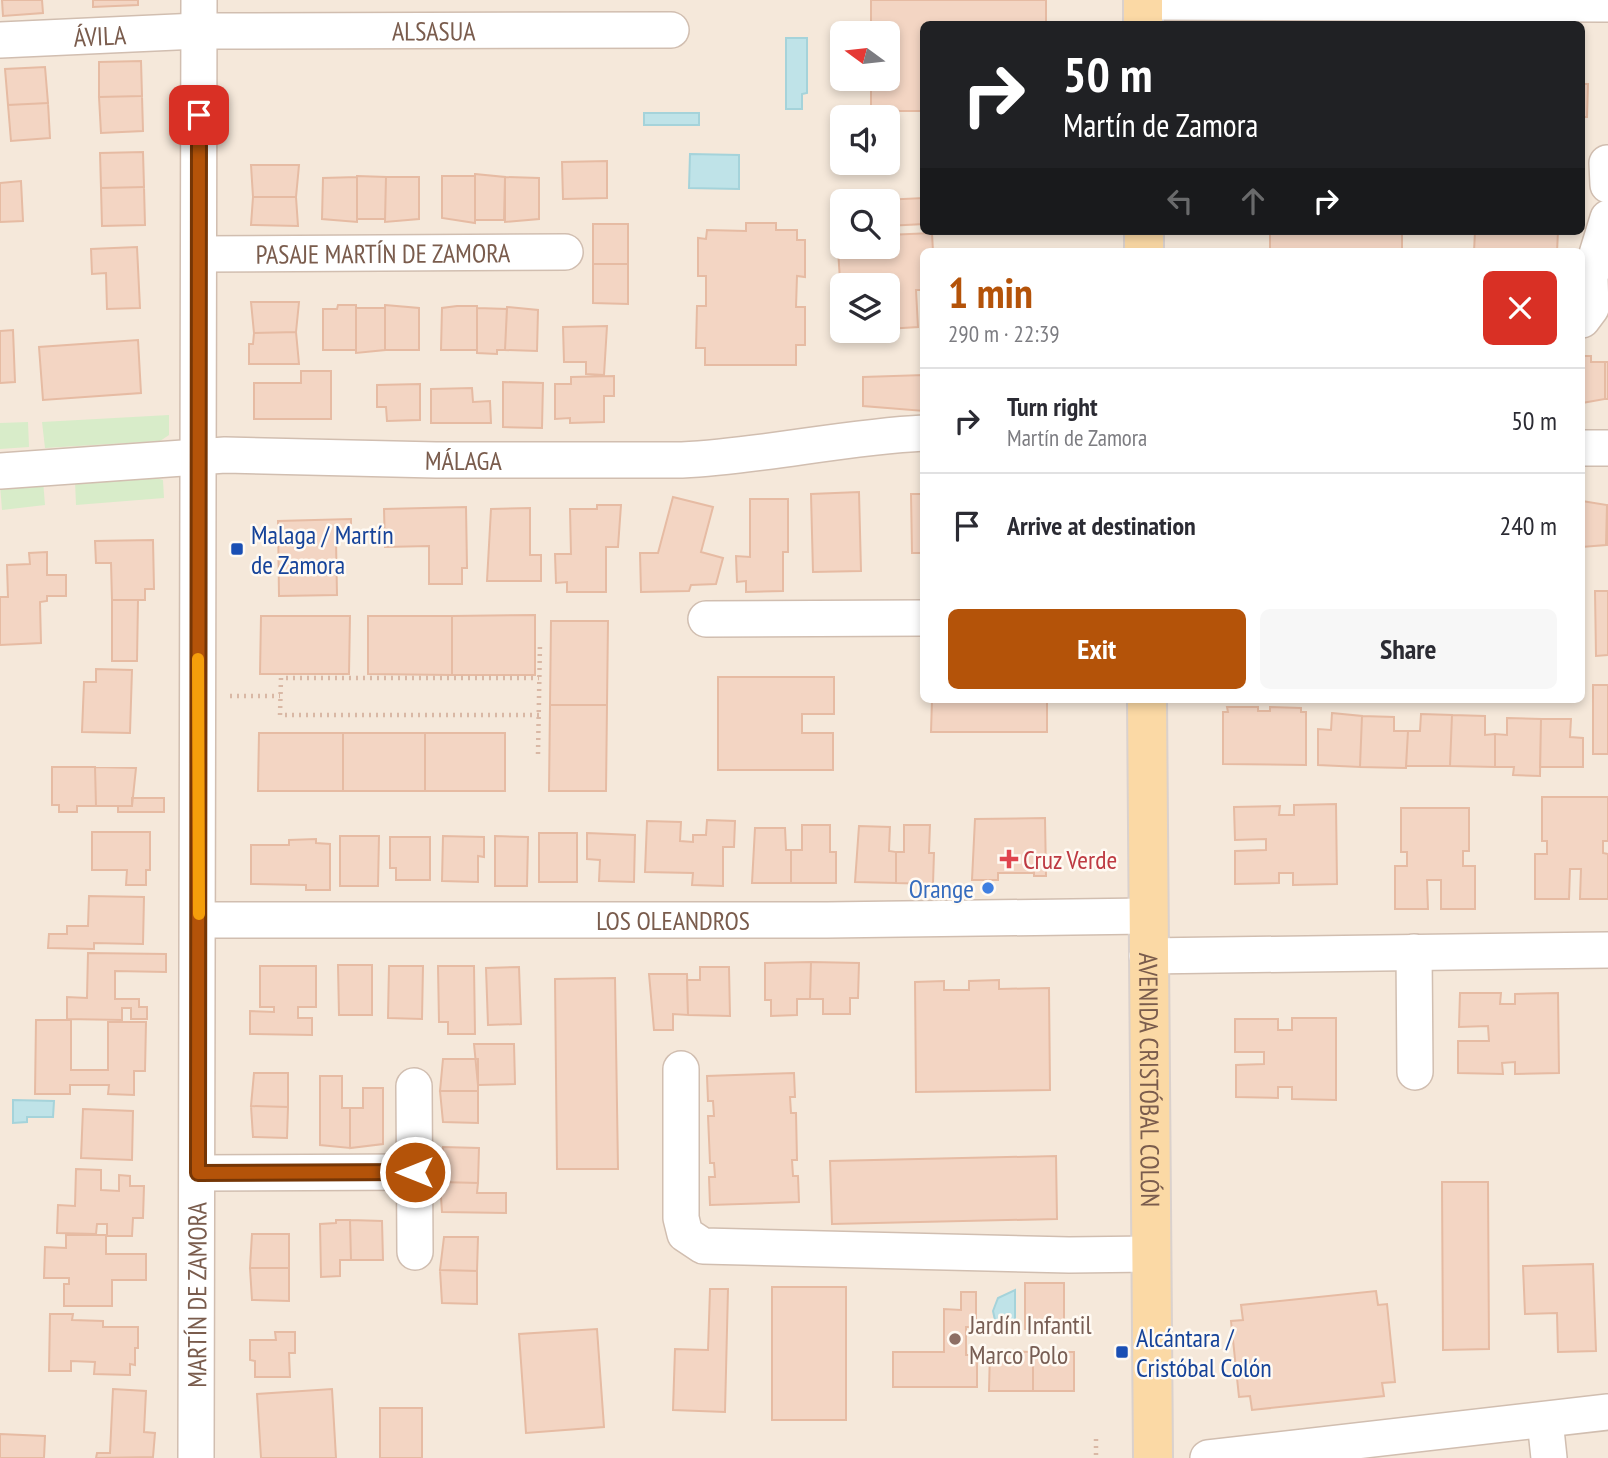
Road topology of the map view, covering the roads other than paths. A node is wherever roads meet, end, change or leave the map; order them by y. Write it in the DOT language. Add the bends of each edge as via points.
graph roads {
  1 [pos="1608,4"];
  2 [pos="1143,9"];
  3 [pos="199,16"];
  4 [pos="671,30"];
  5 [pos="0,40"];
  6 [pos="1607,163"];
  7 [pos="1608,185"];
  8 [pos="1608,218"];
  9 [pos="565,252"];
  10 [pos="199,254"];
  11 [pos="1585,316"];
  12 [pos="920,433"];
  13 [pos="1585,448"];
  14 [pos="1608,448"];
  15 [pos="197,456"];
  16 [pos="0,471"];
  17 [pos="920,618"];
  18 [pos="706,620"];
  19 [pos="1147,703"];
  20 [pos="1146,916"];
  21 [pos="199,920"];
  22 [pos="1608,950"];
  23 [pos="1414,952"];
  24 [pos="1147,956"];
  25 [pos="681,1069"];
  26 [pos="1415,1072"];
  27 [pos="414,1086"];
  28 [pos="415,1172"];
  29 [pos="198,1173"];
  30 [pos="415,1251"];
  31 [pos="1151,1254"];
  32 [pos="1608,1412"];
  33 [pos="1545,1420"];
  34 [pos="196,1458"];
  35 [pos="1153,1458"];
  36 [pos="1208,1458"];
  37 [pos="1549,1458"];
  1 -- 2 [label="street"];
  3 -- 4 [label="street, ALSASUA"];
  3 -- 5 [label="street, ÁVILA"];
  3 -- 10 [label="street, MARTÍN DE ZAMORA"];
  6 -- 7 [label="street"];
  8 -- 11 [label="street" via="1590,277 1591,308"];
  9 -- 10 [label="street, PASAJE MARTÍN DE ZAMORA"];
  10 -- 15 [label="street, MARTÍN DE ZAMORA"];
  12 -- 15 [label="street, MÁLAGA" via="722,458 637,461"];
  13 -- 14 [label="street"];
  15 -- 16 [label="street, MÁLAGA"];
  15 -- 21 [label="street, MARTÍN DE ZAMORA"];
  17 -- 18 [label="street"];
  19 -- 20 [label="main road, AVENIDA CRISTÓBAL COLÓN"];
  20 -- 21 [label="street, LOS OLEANDROS"];
  20 -- 24 [label="main road, AVENIDA CRISTÓBAL COLÓN"];
  21 -- 29 [label="street, MARTÍN DE ZAMORA"];
  22 -- 23 [label="street"];
  23 -- 24 [label="street"];
  23 -- 26 [label="street"];
  24 -- 31 [label="main road, AVENIDA CRISTÓBAL COLÓN"];
  25 -- 31 [label="street" via="681,1217 685,1234 703,1246"];
  27 -- 28 [label="street"];
  28 -- 29 [label="street"];
  28 -- 30 [label="street"];
  29 -- 34 [label="street, MARTÍN DE ZAMORA"];
  31 -- 35 [label="main road, AVENIDA CRISTÓBAL COLÓN"];
  32 -- 33 [label="street"];
  33 -- 36 [label="street"];
  33 -- 37 [label="street"];
}
